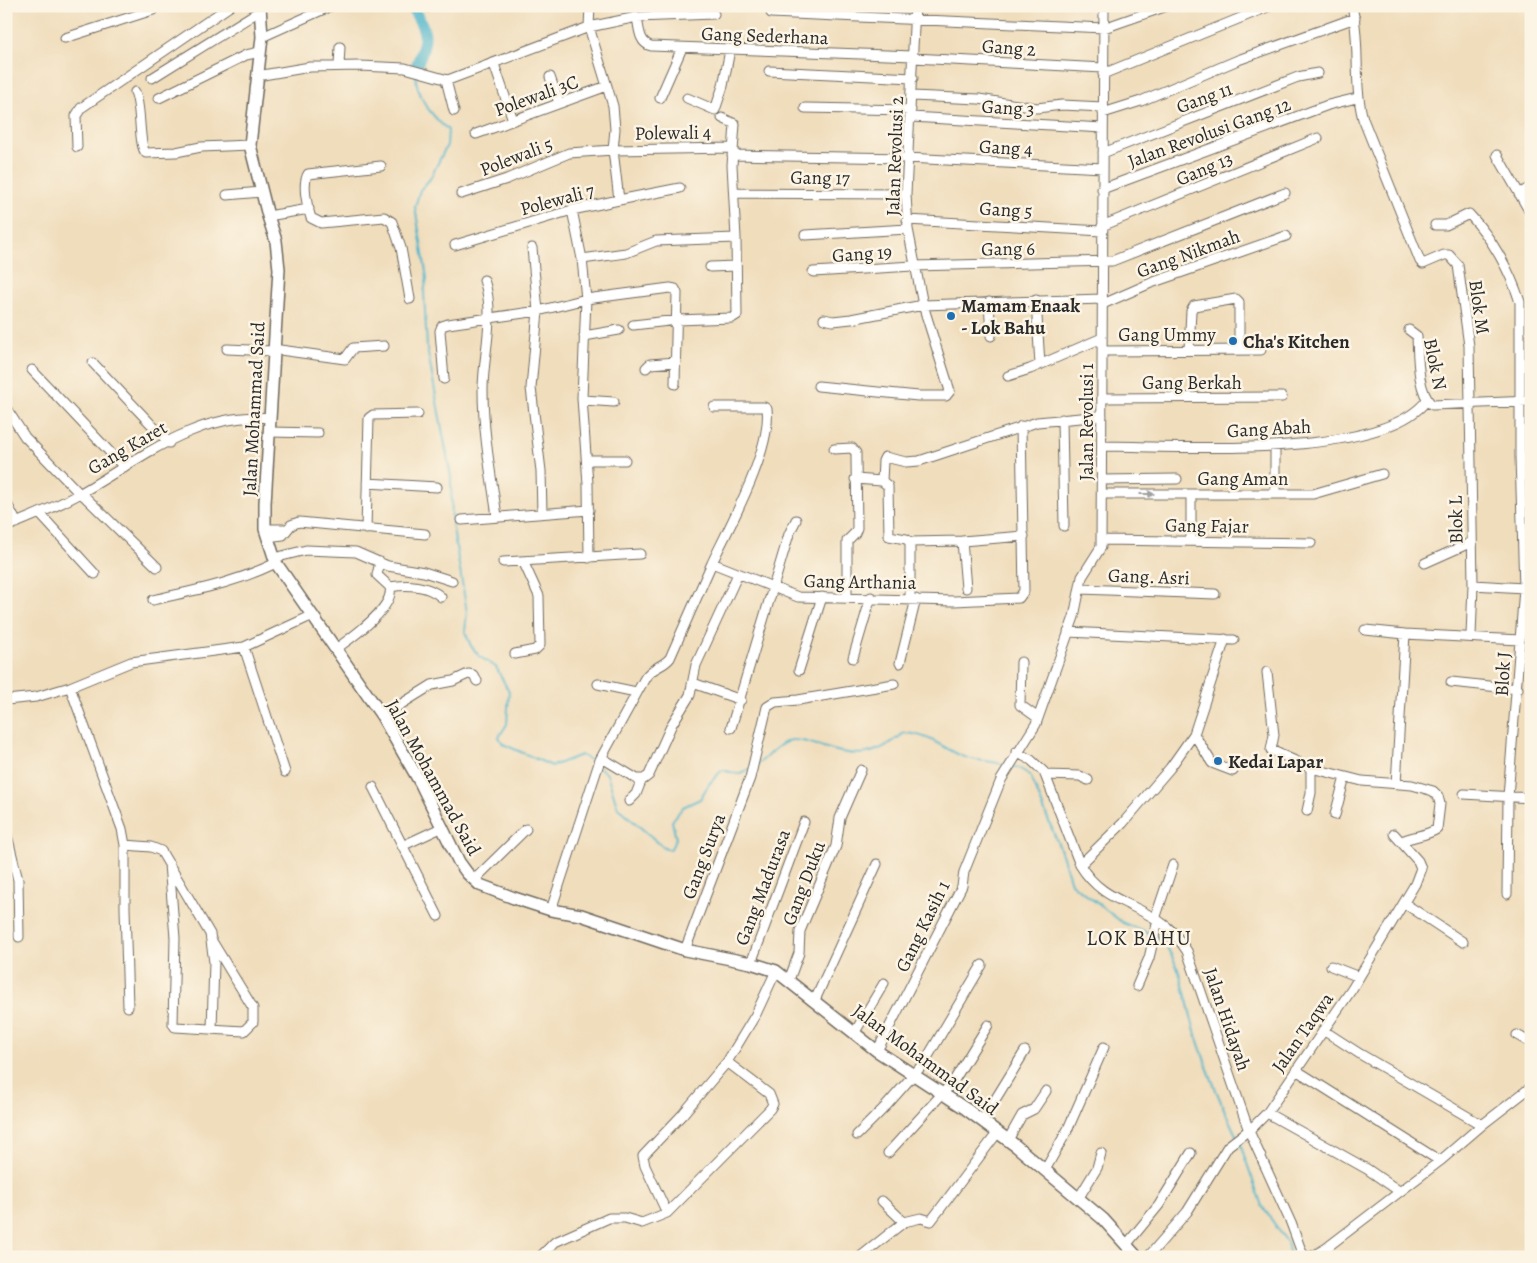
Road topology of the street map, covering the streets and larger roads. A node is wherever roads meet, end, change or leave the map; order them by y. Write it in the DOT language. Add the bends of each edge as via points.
graph roads {
  1 [pos="157,6"];
  2 [pos="230,6"];
  3 [pos="331,6"];
  4 [pos="590,6"];
  5 [pos="915,6"];
  6 [pos="1104,6"];
  7 [pos="1167,6"];
  8 [pos="1270,6"];
  9 [pos="1352,6"];
  10 [pos="260,8"];
  11 [pos="771,13"];
  12 [pos="714,14"];
  13 [pos="637,17"];
  14 [pos="1355,18"];
  15 [pos="915,20"];
  16 [pos="589,27"];
  17 [pos="1104,28"];
  18 [pos="262,37"];
  19 [pos="64,38"];
  20 [pos="340,47"];
  21 [pos="682,48"];
  22 [pos="730,50"];
  23 [pos="260,52"];
  24 [pos="913,57"];
  25 [pos="494,64"];
  26 [pos="339,66"];
  27 [pos="1103,71"];
  28 [pos="769,72"];
  29 [pos="1318,73"];
  30 [pos="257,76"];
  31 [pos="550,77"];
  32 [pos="152,78"];
  33 [pos="913,78"];
  34 [pos="446,80"];
  35 [pos="607,86"];
  36 [pos="135,92"];
  37 [pos="912,96"];
  38 [pos="159,98"];
  39 [pos="660,98"];
  40 [pos="687,98"];
  41 [pos="1357,98"];
  42 [pos="559,103"];
  43 [pos="805,108"];
  44 [pos="1103,110"];
  45 [pos="454,111"];
  46 [pos="911,113"];
  47 [pos="722,118"];
  48 [pos="513,120"];
  49 [pos="1103,128"];
  50 [pos="476,134"];
  51 [pos="1318,138"];
  52 [pos="250,145"];
  53 [pos="77,147"];
  54 [pos="613,150"];
  55 [pos="732,151"];
  56 [pos="1103,154"];
  57 [pos="1497,155"];
  58 [pos="907,158"];
  59 [pos="380,166"];
  60 [pos="1103,168"];
  61 [pos="1531,187"];
  62 [pos="680,188"];
  63 [pos="1102,189"];
  64 [pos="261,192"];
  65 [pos="734,193"];
  66 [pos="1285,193"];
  67 [pos="461,194"];
  68 [pos="906,194"];
  69 [pos="1519,194"];
  70 [pos="227,196"];
  71 [pos="619,200"];
  72 [pos="309,209"];
  73 [pos="572,210"];
  74 [pos="1531,214"];
  75 [pos="268,216"];
  76 [pos="907,225"];
  77 [pos="1435,225"];
  78 [pos="1102,229"];
  79 [pos="805,235"];
  80 [pos="1286,236"];
  81 [pos="736,238"];
  82 [pos="455,245"];
  83 [pos="532,248"];
  84 [pos="582,259"];
  85 [pos="1103,262"];
  86 [pos="736,266"];
  87 [pos="913,266"];
  88 [pos="710,267"];
  89 [pos="813,272"];
  90 [pos="484,280"];
  91 [pos="410,299"];
  92 [pos="586,299"];
  93 [pos="1036,300"];
  94 [pos="1103,301"];
  95 [pos="989,302"];
  96 [pos="923,305"];
  97 [pos="538,311"];
  98 [pos="488,319"];
  99 [pos="824,319"];
  100 [pos="678,320"];
  101 [pos="633,325"];
  102 [pos="619,330"];
  103 [pos="1409,330"];
  104 [pos="584,336"];
  105 [pos="991,336"];
  106 [pos="1102,338"];
  107 [pos="384,346"];
  108 [pos="228,349"];
  109 [pos="273,350"];
  110 [pos="1189,350"];
  111 [pos="1239,350"];
  112 [pos="1261,350"];
  113 [pos="1103,351"];
  114 [pos="676,362"];
  115 [pos="93,363"];
  116 [pos="1040,364"];
  117 [pos="646,368"];
  118 [pos="32,370"];
  119 [pos="1008,376"];
  120 [pos="444,379"];
  121 [pos="676,384"];
  122 [pos="818,386"];
  123 [pos="1282,397"];
  124 [pos="1102,398"];
  125 [pos="583,400"];
  126 [pos="1519,401"];
  127 [pos="1531,401"];
  128 [pos="614,402"];
  129 [pos="1429,403"];
  130 [pos="1470,403"];
  131 [pos="714,407"];
  132 [pos="6,408"];
  133 [pos="418,414"];
  134 [pos="1102,416"];
  135 [pos="270,418"];
  136 [pos="1062,419"];
  137 [pos="1021,426"];
  138 [pos="269,432"];
  139 [pos="318,433"];
  140 [pos="169,443"];
  141 [pos="1102,446"];
  142 [pos="1275,447"];
  143 [pos="834,449"];
  144 [pos="1520,456"];
  145 [pos="1531,456"];
  146 [pos="587,460"];
  147 [pos="625,460"];
  148 [pos="124,466"];
  149 [pos="1382,474"];
  150 [pos="855,479"];
  151 [pos="1177,479"];
  152 [pos="1102,480"];
  153 [pos="882,481"];
  154 [pos="367,483"];
  155 [pos="437,487"];
  156 [pos="81,493"];
  157 [pos="1103,494"];
  158 [pos="1191,494"];
  159 [pos="1275,494"];
  160 [pos="6,502"];
  161 [pos="589,510"];
  162 [pos="542,513"];
  163 [pos="40,514"];
  164 [pos="497,516"];
  165 [pos="462,520"];
  166 [pos="796,520"];
  167 [pos="17,523"];
  168 [pos="1064,526"];
  169 [pos="6,527"];
  170 [pos="366,529"];
  171 [pos="266,533"];
  172 [pos="424,534"];
  173 [pos="1024,536"];
  174 [pos="1102,540"];
  175 [pos="962,541"];
  176 [pos="1191,541"];
  177 [pos="910,542"];
  178 [pos="1472,542"];
  179 [pos="1311,543"];
  180 [pos="640,554"];
  181 [pos="589,558"];
  182 [pos="275,560"];
  183 [pos="523,561"];
  184 [pos="380,562"];
  185 [pos="503,562"];
  186 [pos="1425,562"];
  187 [pos="712,563"];
  188 [pos="157,566"];
  189 [pos="94,574"];
  190 [pos="738,574"];
  191 [pos="452,581"];
  192 [pos="1473,586"];
  193 [pos="390,587"];
  194 [pos="773,588"];
  195 [pos="966,588"];
  196 [pos="1524,588"];
  197 [pos="1081,589"];
  198 [pos="1215,594"];
  199 [pos="847,596"];
  200 [pos="441,597"];
  201 [pos="822,597"];
  202 [pos="871,597"];
  203 [pos="913,599"];
  204 [pos="153,600"];
  205 [pos="312,615"];
  206 [pos="1365,630"];
  207 [pos="1068,632"];
  208 [pos="1405,634"];
  209 [pos="1471,636"];
  210 [pos="1520,640"];
  211 [pos="244,647"];
  212 [pos="336,649"];
  213 [pos="515,654"];
  214 [pos="853,658"];
  215 [pos="1021,662"];
  216 [pos="900,663"];
  217 [pos="799,670"];
  218 [pos="1266,672"];
  219 [pos="477,681"];
  220 [pos="1451,682"];
  221 [pos="693,683"];
  222 [pos="598,684"];
  223 [pos="894,684"];
  224 [pos="70,687"];
  225 [pos="1518,689"];
  226 [pos="636,692"];
  227 [pos="6,700"];
  228 [pos="741,700"];
  229 [pos="382,716"];
  230 [pos="1038,718"];
  231 [pos="731,728"];
  232 [pos="1194,734"];
  233 [pos="1015,754"];
  234 [pos="601,759"];
  235 [pos="1311,768"];
  236 [pos="861,770"];
  237 [pos="1233,771"];
  238 [pos="285,772"];
  239 [pos="1045,775"];
  240 [pos="1345,777"];
  241 [pos="642,779"];
  242 [pos="1088,780"];
  243 [pos="1396,784"];
  244 [pos="373,787"];
  245 [pos="1464,794"];
  246 [pos="1508,797"];
  247 [pos="1531,798"];
  248 [pos="629,801"];
  249 [pos="1307,811"];
  250 [pos="1335,815"];
  251 [pos="804,822"];
  252 [pos="443,827"];
  253 [pos="526,829"];
  254 [pos="6,831"];
  255 [pos="1394,834"];
  256 [pos="1402,841"];
  257 [pos="125,845"];
  258 [pos="402,846"];
  259 [pos="169,864"];
  260 [pos="877,864"];
  261 [pos="1080,865"];
  262 [pos="1173,865"];
  263 [pos="474,880"];
  264 [pos="1507,894"];
  265 [pos="1404,903"];
  266 [pos="551,910"];
  267 [pos="438,916"];
  268 [pos="1155,926"];
  269 [pos="19,936"];
  270 [pos="212,941"];
  271 [pos="1463,942"];
  272 [pos="685,950"];
  273 [pos="751,963"];
  274 [pos="982,965"];
  275 [pos="1332,966"];
  276 [pos="776,971"];
  277 [pos="1359,977"];
  278 [pos="789,980"];
  279 [pos="884,983"];
  280 [pos="1137,986"];
  281 [pos="815,1000"];
  282 [pos="128,1007"];
  283 [pos="988,1026"];
  284 [pos="212,1029"];
  285 [pos="1323,1030"];
  286 [pos="855,1032"];
  287 [pos="1517,1035"];
  288 [pos="1531,1043"];
  289 [pos="1104,1047"];
  290 [pos="877,1051"];
  291 [pos="1025,1051"];
  292 [pos="727,1062"];
  293 [pos="1296,1070"];
  294 [pos="914,1074"];
  295 [pos="1531,1087"];
  296 [pos="1046,1091"];
  297 [pos="943,1094"];
  298 [pos="1267,1113"];
  299 [pos="982,1121"];
  300 [pos="1482,1125"];
  301 [pos="998,1132"];
  302 [pos="1246,1132"];
  303 [pos="857,1135"];
  304 [pos="1008,1140"];
  305 [pos="888,1153"];
  306 [pos="1101,1153"];
  307 [pos="1191,1153"];
  308 [pos="1440,1161"];
  309 [pos="1045,1170"];
  310 [pos="1399,1191"];
  311 [pos="1078,1199"];
  312 [pos="882,1201"];
  313 [pos="667,1213"];
  314 [pos="904,1222"];
  315 [pos="1127,1244"];
  316 [pos="1303,1255"];
  317 [pos="540,1257"];
  318 [pos="860,1257"];
  319 [pos="1137,1257"];
  320 [pos="1148,1257"];
  1 -- 19 [label="street" via="154,10"];
  2 -- 53 [label="street" via="81,108 76,116"];
  3 -- 18 [label="street"];
  4 -- 16 [label="street, Polewali 7"];
  5 -- 15 [label="street, Jalan Revolusi 2"];
  6 -- 17 [label="street, Jalan Revolusi 1"];
  7 -- 17 [label="street"];
  8 -- 27 [label="street"];
  9 -- 14 [label="street"];
  10 -- 18 [label="street, Jalan Mohammad Said"];
  10 -- 32 [label="street"];
  11 -- 15 [label="street"];
  12 -- 13 [label="street"];
  13 -- 16 [label="street"];
  13 -- 21 [label="street, Gang Sederhana" via="646,44"];
  14 -- 41 [label="street"];
  14 -- 44 [label="street" via="1141,101"];
  15 -- 17 [label="street"];
  15 -- 24 [label="street, Jalan Revolusi 2"];
  16 -- 25 [label="street"];
  16 -- 35 [label="street, Polewali 7"];
  17 -- 27 [label="street, Jalan Revolusi 1"];
  18 -- 23 [label="street, Jalan Mohammad Said"];
  20 -- 26 [label="street"];
  21 -- 22 [label="street, Gang Sederhana"];
  21 -- 39 [label="street"];
  22 -- 24 [label="street, Gang Sederhana"];
  22 -- 40 [label="street" via="715,110"];
  23 -- 30 [label="street, Jalan Mohammad Said"];
  23 -- 38 [label="street" via="240,58"];
  24 -- 27 [label="street, Gang 2"];
  24 -- 33 [label="street, Jalan Revolusi 2"];
  25 -- 34 [label="street"];
  25 -- 48 [label="street"];
  26 -- 30 [label="street" via="310,67"];
  26 -- 34 [label="street" via="405,68"];
  27 -- 44 [label="street, Jalan Revolusi 1"];
  28 -- 33 [label="street"];
  29 -- 56 [label="street, Gang 11" via="1292,80"];
  30 -- 52 [label="street, Jalan Mohammad Said"];
  31 -- 42 [label="street"];
  33 -- 37 [label="street, Jalan Revolusi 2"];
  34 -- 45 [label="street"];
  35 -- 42 [label="street, Polewali 3C"];
  35 -- 54 [label="street, Polewali 7" via="614,117"];
  36 -- 52 [label="street" via="140,105 144,152"];
  37 -- 44 [label="street" via="978,99 1037,108 1062,105"];
  37 -- 46 [label="street, Jalan Revolusi 2"];
  41 -- 63 [label="street, Jalan Revolusi Gang 12" via="1328,105"];
  41 -- 130 [label="street, Blok M" via="1419,258 1423,264 1449,255 1458,265 1469,346"];
  42 -- 48 [label="street, Polewali 3C"];
  43 -- 46 [label="street, Gang 3"];
  44 -- 49 [label="street, Jalan Revolusi 1"];
  46 -- 49 [label="street, Gang 3"];
  46 -- 58 [label="street, Jalan Revolusi 2"];
  47 -- 55 [label="street" via="735,124"];
  48 -- 50 [label="street, Polewali 3C"];
  49 -- 56 [label="street, Jalan Revolusi 1"];
  51 -- 78 [label="street, Gang 13"];
  52 -- 64 [label="street, Jalan Mohammad Said"];
  54 -- 55 [label="street, Polewali 4"];
  54 -- 67 [label="street, Polewali 5" via="562,154 507,179"];
  54 -- 71 [label="street, Polewali 7"];
  55 -- 58 [label="street, Polewali 4"];
  55 -- 65 [label="street"];
  56 -- 60 [label="street, Jalan Revolusi 1"];
  57 -- 69 [label="street"];
  58 -- 60 [label="street, Gang 4"];
  58 -- 68 [label="street, Jalan Revolusi 2"];
  59 -- 72 [label="street" via="308,174"];
  60 -- 63 [label="street, Jalan Revolusi 1"];
  61 -- 69 [label="street"];
  62 -- 71 [label="street"];
  63 -- 78 [label="street, Jalan Revolusi 1"];
  64 -- 70 [label="street"];
  64 -- 75 [label="street, Jalan Mohammad Said"];
  65 -- 68 [label="street, Gang 17"];
  65 -- 81 [label="street"];
  66 -- 85 [label="street"];
  68 -- 76 [label="street, Jalan Revolusi 2"];
  69 -- 74 [label="street"];
  71 -- 73 [label="street, Polewali 7"];
  72 -- 75 [label="street"];
  72 -- 91 [label="street" via="312,218 321,223 384,217 392,222 401,248"];
  73 -- 82 [label="street, Polewali 7"];
  73 -- 84 [label="street"];
  75 -- 109 [label="street, Jalan Mohammad Said" via="279,254"];
  76 -- 78 [label="street, Gang 5"];
  76 -- 79 [label="street, Gang 5"];
  76 -- 87 [label="street, Jalan Revolusi 2"];
  77 -- 126 [label="street, Blok J" via="1446,225 1469,214 1513,280 1520,302"];
  78 -- 85 [label="street, Jalan Revolusi 1"];
  80 -- 94 [label="street, Gang Nikmah"];
  81 -- 84 [label="street" via="656,241 626,253"];
  81 -- 86 [label="street"];
  83 -- 97 [label="street"];
  84 -- 92 [label="street"];
  85 -- 87 [label="street, Gang 6"];
  85 -- 94 [label="street, Jalan Revolusi 1"];
  86 -- 88 [label="street"];
  86 -- 100 [label="street" via="736,315 732,318"];
  87 -- 89 [label="street, Gang 19"];
  87 -- 96 [label="street, Jalan Revolusi 2"];
  90 -- 98 [label="street" via="488,294"];
  92 -- 97 [label="street"];
  92 -- 100 [label="street" via="673,288 677,293"];
  92 -- 104 [label="street"];
  93 -- 94 [label="street"];
  93 -- 95 [label="street"];
  93 -- 116 [label="street"];
  94 -- 106 [label="street, Jalan Revolusi 1"];
  95 -- 96 [label="street"];
  95 -- 105 [label="street"];
  96 -- 99 [label="street" via="851,320"];
  96 -- 122 [label="street, Jalan Revolusi 2" via="944,367 948,394 918,396"];
  97 -- 98 [label="street"];
  97 -- 162 [label="street" via="531,388 541,471"];
  98 -- 120 [label="street" via="442,326"];
  98 -- 164 [label="street" via="484,409"];
  100 -- 101 [label="street"];
  100 -- 114 [label="street"];
  102 -- 104 [label="street"];
  103 -- 129 [label="street, Blok N" via="1417,336 1422,381"];
  104 -- 125 [label="street"];
  106 -- 113 [label="street, Jalan Revolusi 1"];
  106 -- 116 [label="street"];
  107 -- 109 [label="street" via="353,348 345,360"];
  108 -- 109 [label="street"];
  109 -- 135 [label="street, Jalan Mohammad Said"];
  110 -- 111 [label="street, Gang Ummy"];
  110 -- 111 [label="street" via="1194,306 1236,299 1239,302"];
  110 -- 113 [label="street, Gang Ummy"];
  111 -- 112 [label="street, Gang Ummy"];
  113 -- 124 [label="street, Jalan Revolusi 1"];
  114 -- 117 [label="street" via="650,364"];
  114 -- 121 [label="street"];
  115 -- 140 [label="street"];
  116 -- 119 [label="street"];
  118 -- 148 [label="street"];
  123 -- 124 [label="street, Gang Berkah"];
  124 -- 134 [label="street, Jalan Revolusi 1"];
  125 -- 128 [label="street"];
  125 -- 146 [label="street"];
  126 -- 127 [label="street"];
  126 -- 130 [label="street"];
  126 -- 144 [label="street, Blok J"];
  129 -- 130 [label="street"];
  129 -- 142 [label="street, Gang Abah" via="1393,425 1314,443"];
  130 -- 178 [label="street, Blok L"];
  131 -- 187 [label="street" via="764,407 768,420 756,470"];
  132 -- 156 [label="street" via="24,437"];
  133 -- 154 [label="street" via="370,416"];
  134 -- 136 [label="street"];
  134 -- 141 [label="street, Jalan Revolusi 1"];
  135 -- 138 [label="street, Jalan Mohammad Said"];
  135 -- 140 [label="street, Gang Karet" via="239,417 214,422 190,430"];
  136 -- 137 [label="street"];
  136 -- 168 [label="street"];
  137 -- 153 [label="street" via="919,461 906,462 885,457"];
  137 -- 173 [label="street, Gang Arthania"];
  138 -- 139 [label="street"];
  138 -- 171 [label="street, Jalan Mohammad Said"];
  140 -- 148 [label="street, Gang Karet"];
  141 -- 142 [label="street, Gang Abah"];
  141 -- 152 [label="street, Jalan Revolusi 1"];
  142 -- 159 [label="street"];
  143 -- 150 [label="street" via="854,450"];
  144 -- 145 [label="street"];
  144 -- 196 [label="street, Blok J"];
  146 -- 147 [label="street"];
  146 -- 161 [label="street"];
  148 -- 156 [label="street, Gang Karet"];
  149 -- 159 [label="street, Gang Aman" via="1313,494"];
  150 -- 153 [label="street"];
  150 -- 199 [label="street" via="857,528 848,540"];
  151 -- 152 [label="street"];
  152 -- 157 [label="street, Jalan Revolusi 1"];
  153 -- 177 [label="street" via="888,486 889,536"];
  154 -- 155 [label="street"];
  154 -- 170 [label="street"];
  156 -- 163 [label="street, Gang Karet"];
  156 -- 188 [label="street"];
  157 -- 158 [label="street, Gang Aman, one-way"];
  157 -- 174 [label="street, Jalan Revolusi 1"];
  158 -- 159 [label="street, Gang Aman"];
  158 -- 176 [label="street"];
  160 -- 167 [label="street"];
  161 -- 162 [label="street"];
  161 -- 181 [label="street"];
  162 -- 164 [label="street"];
  163 -- 167 [label="street, Gang Karet"];
  163 -- 189 [label="street"];
  164 -- 165 [label="street"];
  166 -- 194 [label="street"];
  167 -- 169 [label="street, Gang Karet"];
  170 -- 171 [label="street" via="297,522 287,529"];
  170 -- 172 [label="street"];
  171 -- 182 [label="street, Jalan Mohammad Said"];
  173 -- 175 [label="street"];
  173 -- 203 [label="street, Gang Arthania" via="1024,591 1019,598"];
  174 -- 176 [label="street, Gang Fajar"];
  174 -- 197 [label="street, Jalan Revolusi 1" via="1096,558 1082,577"];
  175 -- 177 [label="street"];
  175 -- 195 [label="street"];
  176 -- 179 [label="street, Gang Fajar"];
  177 -- 203 [label="street"];
  178 -- 186 [label="street"];
  178 -- 192 [label="street, Blok L"];
  180 -- 181 [label="street"];
  181 -- 183 [label="street"];
  182 -- 184 [label="street" via="306,550 356,552"];
  182 -- 204 [label="street" via="246,577 217,587"];
  182 -- 205 [label="street, Jalan Mohammad Said"];
  183 -- 185 [label="street"];
  183 -- 213 [label="street" via="539,596 540,645 535,650"];
  184 -- 191 [label="street"];
  184 -- 193 [label="street" via="377,575"];
  187 -- 190 [label="street, Gang Arthania"];
  187 -- 226 [label="street" via="670,658 665,664 653,668"];
  190 -- 194 [label="street, Gang Arthania"];
  190 -- 221 [label="street" via="696,666"];
  192 -- 196 [label="street"];
  192 -- 209 [label="street, Blok L"];
  193 -- 200 [label="street" via="413,586"];
  193 -- 212 [label="street" via="390,595 380,612"];
  194 -- 201 [label="street, Gang Arthania" via="798,597"];
  194 -- 228 [label="street"];
  196 -- 210 [label="street, Blok J"];
  197 -- 198 [label="street, Gang. Asri"];
  197 -- 207 [label="street, Jalan Revolusi 1"];
  199 -- 201 [label="street, Gang Arthania"];
  199 -- 202 [label="street, Gang Arthania"];
  201 -- 217 [label="street"];
  202 -- 203 [label="street, Gang Arthania"];
  202 -- 214 [label="street"];
  203 -- 216 [label="street"];
  205 -- 211 [label="street"];
  205 -- 212 [label="street, Jalan Mohammad Said"];
  206 -- 208 [label="street"];
  207 -- 230 [label="street, Jalan Revolusi 1"];
  207 -- 232 [label="street" via="1229,639"];
  208 -- 209 [label="street"];
  208 -- 243 [label="street"];
  209 -- 210 [label="street"];
  210 -- 225 [label="street, Blok J"];
  211 -- 224 [label="street" via="131,662"];
  211 -- 238 [label="street"];
  212 -- 229 [label="street, Jalan Mohammad Said"];
  215 -- 230 [label="street" via="1020,705"];
  218 -- 235 [label="street" via="1274,735 1270,750"];
  219 -- 229 [label="street" via="468,674 432,685"];
  220 -- 225 [label="street"];
  221 -- 228 [label="street"];
  221 -- 241 [label="street" via="687,702 672,724 649,775"];
  222 -- 226 [label="street"];
  223 -- 272 [label="street, Gang Surya" via="771,703 767,707 752,771"];
  224 -- 227 [label="street" via="36,697"];
  224 -- 257 [label="street"];
  225 -- 246 [label="street, Blok J"];
  226 -- 234 [label="street"];
  228 -- 231 [label="street"];
  229 -- 252 [label="street, Jalan Mohammad Said"];
  230 -- 233 [label="street, Jalan Revolusi 1"];
  232 -- 237 [label="street" via="1212,763"];
  232 -- 261 [label="street" via="1129,816"];
  233 -- 239 [label="street, Jalan Hidayah" via="1031,760"];
  233 -- 290 [label="street, Gang Kasih 1" via="1001,780 964,872 962,886"];
  234 -- 241 [label="street"];
  234 -- 266 [label="street"];
  235 -- 240 [label="street" via="1325,769"];
  235 -- 249 [label="street" via="1312,793"];
  236 -- 278 [label="street, Gang Duku" via="840,818 836,846 800,930 799,953"];
  239 -- 242 [label="street" via="1080,776"];
  239 -- 261 [label="street, Jalan Hidayah"];
  240 -- 243 [label="street"];
  240 -- 250 [label="street"];
  241 -- 248 [label="street"];
  243 -- 256 [label="street" via="1433,791 1440,804 1437,829"];
  244 -- 258 [label="street"];
  245 -- 246 [label="street"];
  246 -- 247 [label="street"];
  246 -- 264 [label="street, Blok J"];
  251 -- 273 [label="street, Gang Madurasa"];
  252 -- 258 [label="street"];
  252 -- 263 [label="street, Jalan Mohammad Said" via="459,862"];
  253 -- 263 [label="street"];
  254 -- 269 [label="street" via="18,880"];
  255 -- 256 [label="street"];
  256 -- 265 [label="street, Jalan Taqwa" via="1421,868"];
  257 -- 259 [label="street" via="158,849"];
  257 -- 282 [label="street"];
  258 -- 267 [label="street"];
  259 -- 270 [label="street"];
  259 -- 284 [label="street" via="175,938 173,1024 175,1027"];
  260 -- 281 [label="street"];
  261 -- 268 [label="street, Jalan Hidayah" via="1105,894"];
  262 -- 268 [label="street"];
  263 -- 266 [label="street, Jalan Mohammad Said" via="494,892"];
  265 -- 271 [label="street"];
  265 -- 277 [label="street, Jalan Taqwa"];
  266 -- 272 [label="street, Jalan Mohammad Said" via="581,915"];
  268 -- 280 [label="street" via="1149,958"];
  268 -- 302 [label="street, Jalan Hidayah" via="1170,928 1187,951"];
  270 -- 284 [label="street"];
  270 -- 284 [label="street" via="254,1012 253,1022 244,1031"];
  272 -- 273 [label="street, Jalan Mohammad Said"];
  273 -- 276 [label="street, Jalan Mohammad Said"];
  274 -- 294 [label="street" via="937,1043"];
  275 -- 277 [label="street"];
  276 -- 278 [label="street, Jalan Mohammad Said"];
  276 -- 292 [label="street" via="756,1014"];
  277 -- 285 [label="street, Jalan Taqwa"];
  278 -- 281 [label="street, Jalan Mohammad Said"];
  279 -- 286 [label="street"];
  281 -- 286 [label="street, Jalan Mohammad Said"];
  283 -- 297 [label="street"];
  285 -- 293 [label="street, Jalan Taqwa"];
  285 -- 300 [label="street"];
  286 -- 290 [label="street, Jalan Mohammad Said"];
  287 -- 288 [label="street"];
  289 -- 309 [label="street" via="1070,1125"];
  290 -- 294 [label="street, Jalan Mohammad Said"];
  291 -- 299 [label="street"];
  292 -- 313 [label="street" via="643,1156"];
  292 -- 313 [label="street" via="768,1094 773,1104"];
  293 -- 298 [label="street, Jalan Taqwa"];
  293 -- 308 [label="street"];
  294 -- 297 [label="street, Jalan Mohammad Said"];
  294 -- 303 [label="street"];
  295 -- 300 [label="street"];
  296 -- 304 [label="street" via="1034,1109 1022,1115"];
  297 -- 299 [label="street, Jalan Mohammad Said"];
  297 -- 305 [label="street"];
  298 -- 302 [label="street, Jalan Taqwa"];
  298 -- 310 [label="street" via="1359,1164"];
  299 -- 301 [label="street, Jalan Mohammad Said"];
  300 -- 308 [label="street"];
  301 -- 304 [label="street, Jalan Mohammad Said"];
  301 -- 314 [label="street" via="931,1221 921,1218"];
  302 -- 316 [label="street, Jalan Hidayah" via="1291,1223"];
  302 -- 320 [label="street, Jalan Taqwa" via="1218,1160 1187,1212"];
  304 -- 309 [label="street, Jalan Mohammad Said"];
  306 -- 311 [label="street" via="1097,1168"];
  307 -- 315 [label="street" via="1159,1205"];
  308 -- 310 [label="street"];
  309 -- 311 [label="street, Jalan Mohammad Said"];
  310 -- 316 [label="street" via="1325,1249 1313,1256"];
  311 -- 315 [label="street, Jalan Mohammad Said"];
  312 -- 314 [label="street"];
  313 -- 317 [label="street" via="642,1223 609,1218 555,1242"];
  314 -- 318 [label="street"];
  315 -- 319 [label="street, Jalan Mohammad Said"];
}
